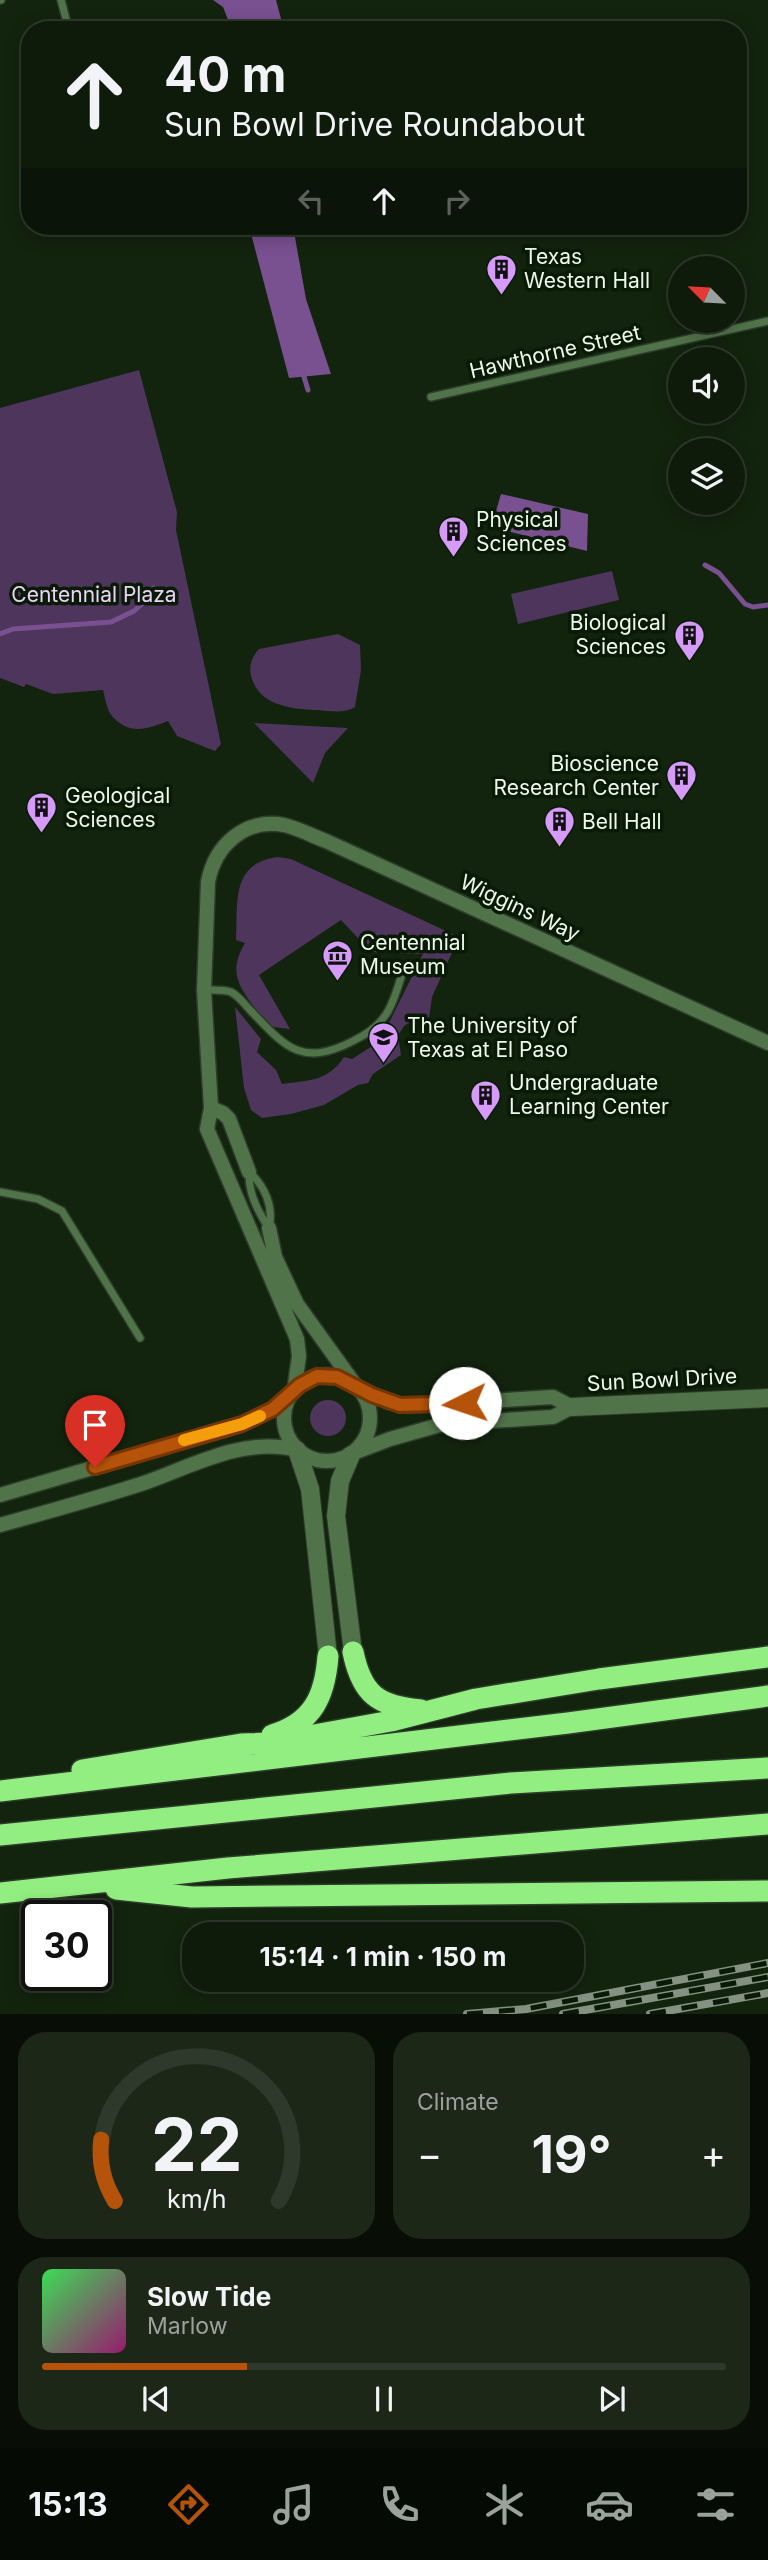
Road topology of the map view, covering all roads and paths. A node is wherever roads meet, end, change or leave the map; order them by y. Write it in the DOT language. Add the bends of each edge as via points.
graph roads {
  1 [pos="61,0"];
  2 [pos="67,21"];
  3 [pos="768,321"];
  4 [pos="431,397"];
  5 [pos="402,974"];
  6 [pos="204,990"];
  7 [pos="768,1043"];
  8 [pos="211,1108"];
  9 [pos="243,1152"];
  10 [pos="221,1162"];
  11 [pos="249,1172"];
  12 [pos="0,1192"];
  13 [pos="270,1228"];
  14 [pos="140,1338"];
  15 [pos="356,1386"];
  16 [pos="294,1392"];
  17 [pos="768,1398"];
  18 [pos="572,1407"];
  19 [pos="297,1450"];
  20 [pos="351,1455"];
  21 [pos="0,1495"];
  22 [pos="0,1525"];
  23 [pos="353,1652"];
  24 [pos="328,1656"];
  25 [pos="768,1657"];
  26 [pos="768,1696"];
  27 [pos="430,1711"];
  28 [pos="241,1744"];
  29 [pos="768,1768"];
  30 [pos="26,1787"];
  31 [pos="0,1791"];
  32 [pos="768,1824"];
  33 [pos="0,1835"];
  34 [pos="75,1885"];
  35 [pos="768,1891"];
  36 [pos="0,1893"];
  1 -- 2 [label="lane"];
  3 -- 4 [label="lane, Hawthorne Street"];
  5 -- 6 [label="lane" via="387,1016 365,1035 334,1051 312,1054 297,1051 273,1034 235,994"];
  6 -- 7 [label="street, Wiggins Way" via="210,871 231,839 253,826 282,825"];
  6 -- 8 [label="street"];
  8 -- 9 [label="street" via="229,1119"];
  8 -- 10 [label="street" via="207,1129"];
  9 -- 10 [label="lane"];
  9 -- 11 [label="street"];
  10 -- 16 [label="street" via="297,1339"];
  11 -- 13 [label="lane" via="250,1191"];
  11 -- 13 [label="lane" via="260,1182 272,1213"];
  12 -- 14 [label="lane" via="38,1199 62,1211"];
  13 -- 15 [label="street" via="275,1257 297,1304"];
  15 -- 16 [label="street" via="327,1375 308,1380"];
  15 -- 18 [label="street, Sun Bowl Drive" via="388,1402 409,1406 553,1397"];
  15 -- 20 [label="street" via="366,1399 371,1418 367,1436"];
  16 -- 19 [label="street" via="285,1420"];
  16 -- 21 [label="street" via="242,1424"];
  17 -- 18 [label="street, Sun Bowl Drive"];
  18 -- 20 [label="street" via="553,1417 443,1424 390,1438"];
  19 -- 20 [label="street" via="320,1461"];
  19 -- 22 [label="street" via="242,1448 142,1484"];
  19 -- 24 [label="street" via="310,1489"];
  20 -- 23 [label="street" via="337,1490 336,1516"];
  23 -- 27 [label="highway" via="363,1685 371,1694 400,1708"];
  24 -- 28 [label="highway" via="327,1678 308,1715 282,1732"];
  25 -- 27 [label="highway" via="599,1679"];
  26 -- 30 [label="highway"];
  27 -- 28 [label="highway" via="270,1743"];
  28 -- 30 [label="highway" via="89,1768"];
  29 -- 33 [label="highway" via="511,1783"];
  30 -- 31 [label="highway"];
  32 -- 34 [label="highway" via="228,1868"];
  34 -- 35 [label="highway" via="192,1896"];
  34 -- 36 [label="highway"];
}
